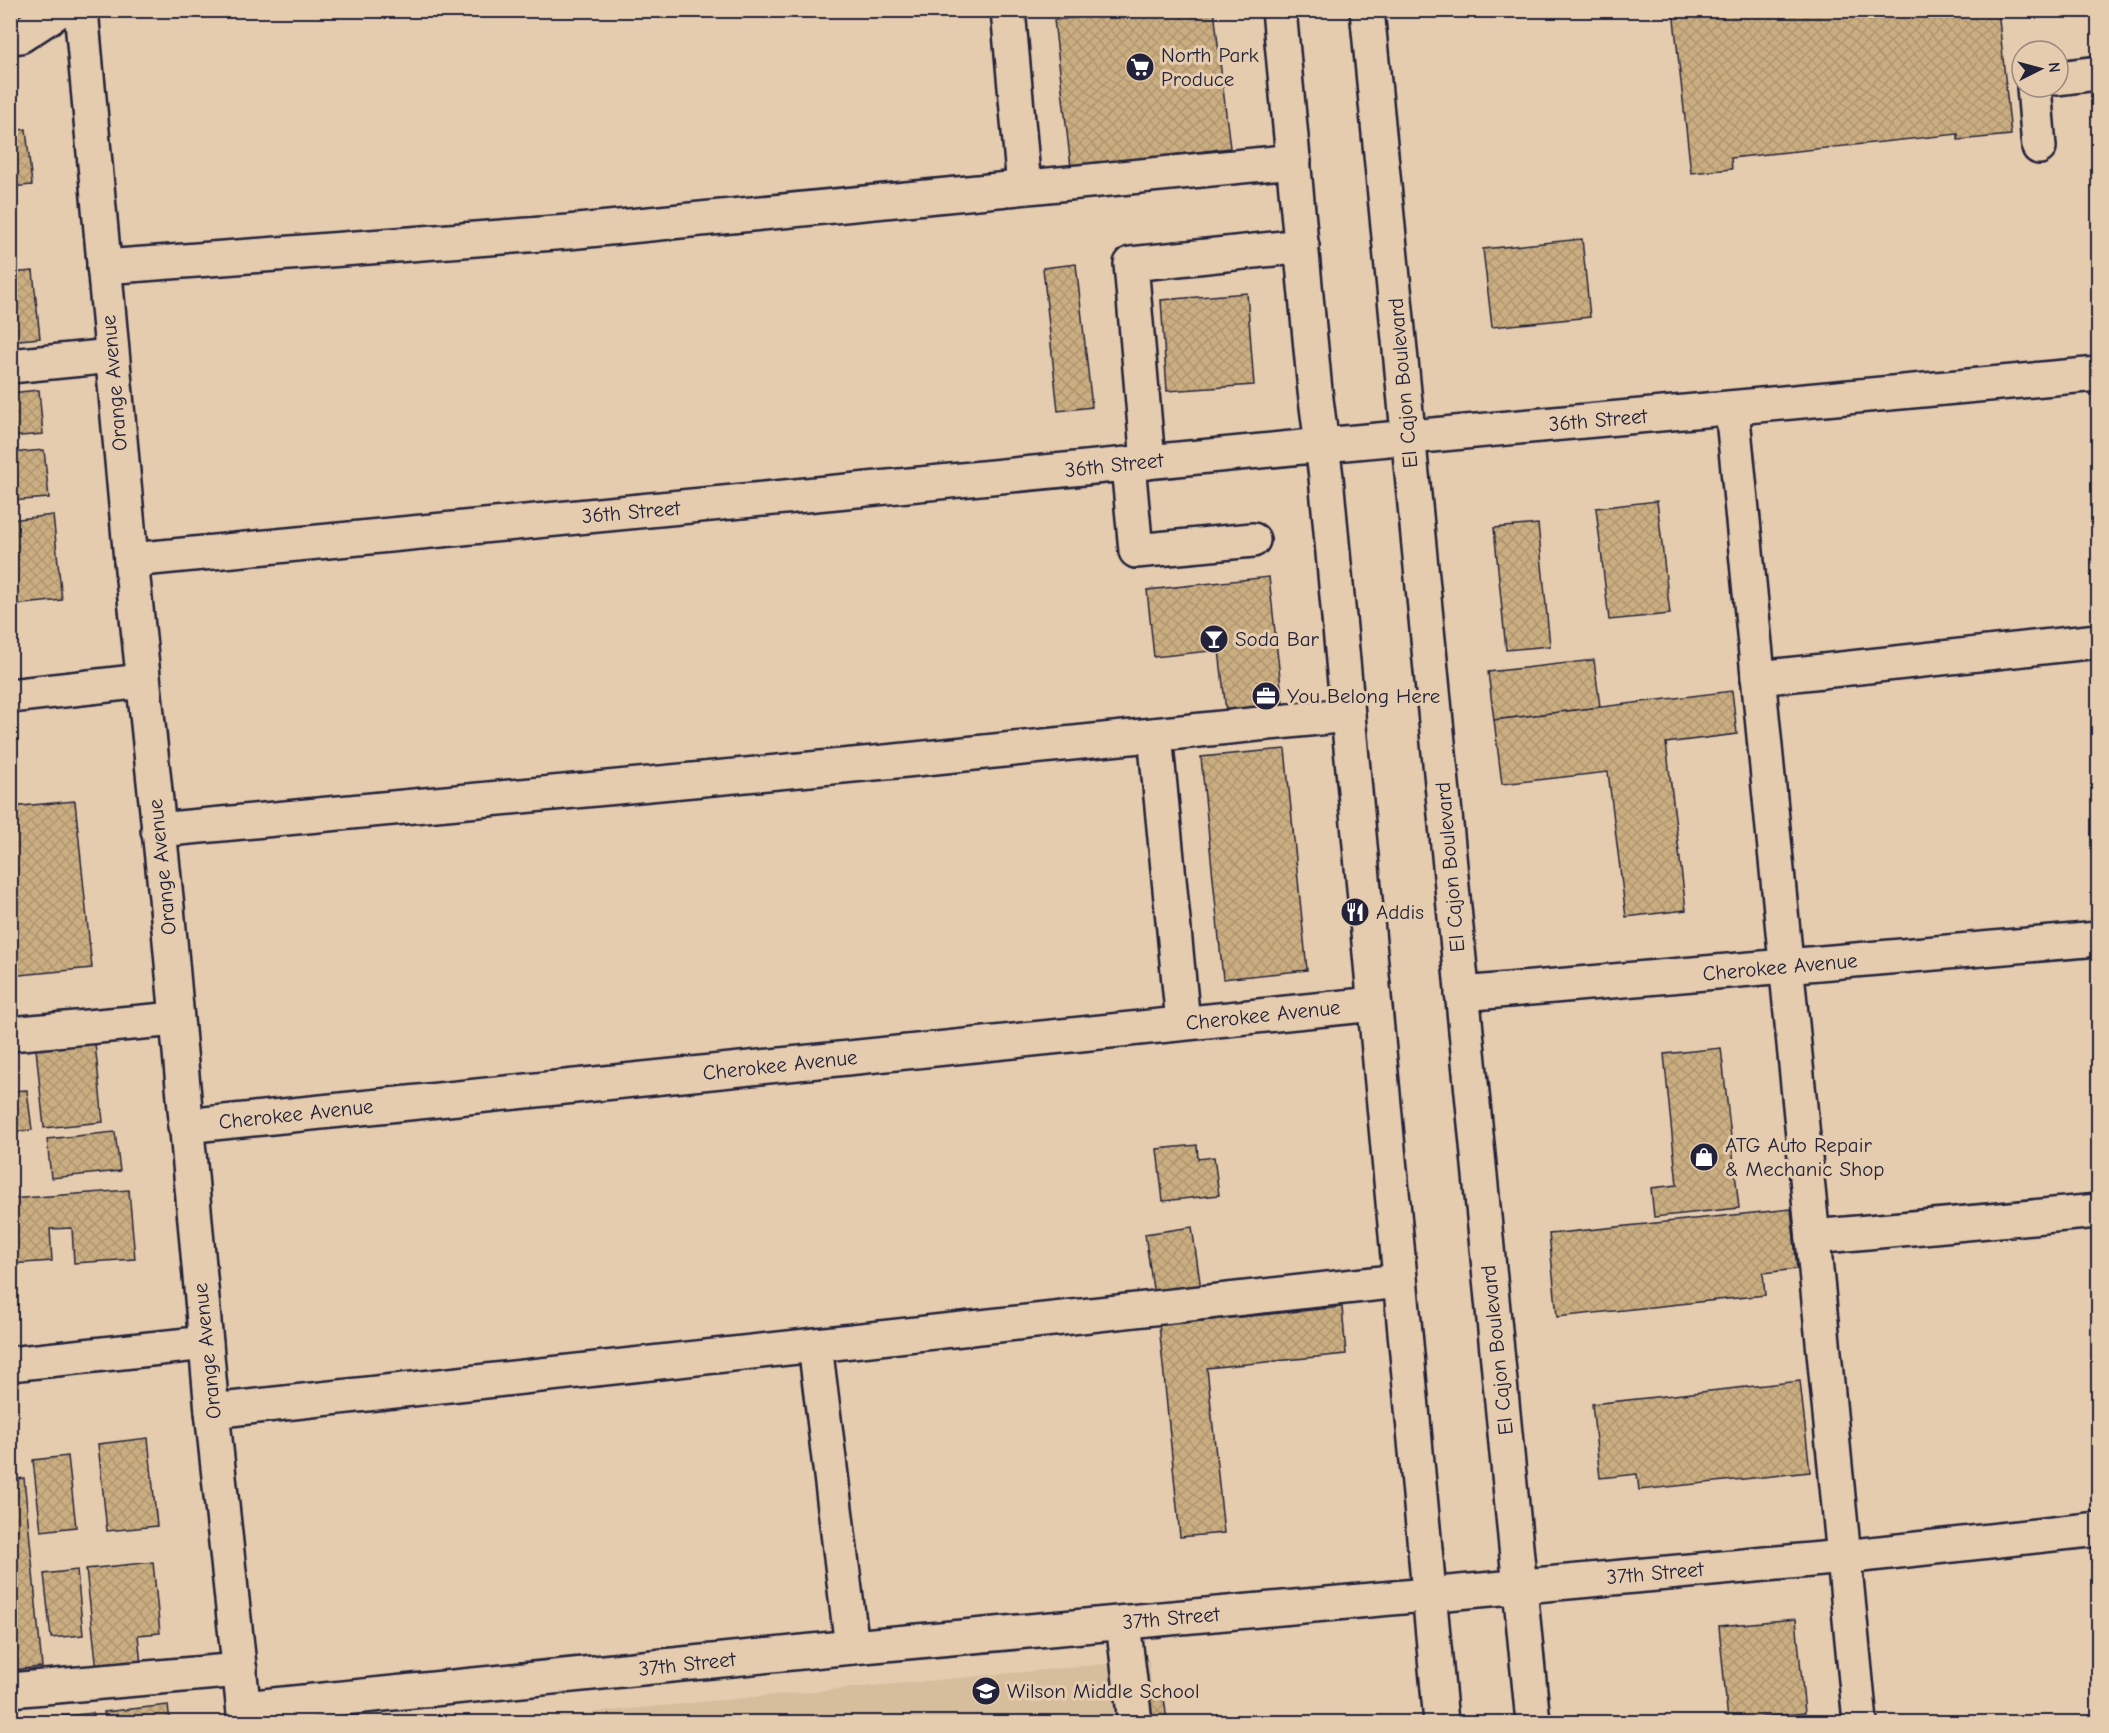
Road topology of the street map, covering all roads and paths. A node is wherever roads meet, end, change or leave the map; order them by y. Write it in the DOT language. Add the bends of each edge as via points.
graph roads {
  1 [pos="60,10"];
  2 [pos="81,10"];
  3 [pos="1008,10"];
  4 [pos="1279,10"];
  5 [pos="1367,10"];
  6 [pos="10,37"];
  7 [pos="2098,73"];
  8 [pos="2070,76"];
  9 [pos="2035,99"];
  10 [pos="2039,147"];
  11 [pos="1294,161"];
  12 [pos="1024,188"];
  13 [pos="1302,246"];
  14 [pos="104,267"];
  15 [pos="112,356"];
  16 [pos="10,366"];
  17 [pos="2098,374"];
  18 [pos="1732,408"];
  19 [pos="1408,437"];
  20 [pos="1323,445"];
  21 [pos="1138,463"];
  22 [pos="1253,540"];
  23 [pos="131,560"];
  24 [pos="2098,640"];
  25 [pos="1758,678"];
  26 [pos="143,681"];
  27 [pos="10,696"];
  28 [pos="1348,715"];
  29 [pos="1155,735"];
  30 [pos="158,830"];
  31 [pos="2098,939"];
  32 [pos="1786,967"];
  33 [pos="1462,994"];
  34 [pos="1374,1004"];
  35 [pos="176,1019"];
  36 [pos="1183,1023"];
  37 [pos="10,1034"];
  38 [pos="185,1126"];
  39 [pos="2098,1211"];
  40 [pos="1812,1237"];
  41 [pos="1400,1281"];
  42 [pos="206,1343"];
  43 [pos="815,1345"];
  44 [pos="10,1364"];
  45 [pos="212,1411"];
  46 [pos="2098,1529"];
  47 [pos="1844,1557"];
  48 [pos="1519,1585"];
  49 [pos="1430,1594"];
  50 [pos="1123,1623"];
  51 [pos="852,1647"];
  52 [pos="240,1670"];
  53 [pos="10,1690"];
  54 [pos="244,1715"];
  55 [pos="1136,1722"];
  56 [pos="1441,1722"];
  57 [pos="1533,1722"];
  58 [pos="1860,1722"];
  1 -- 6 [label="street" via="20,36"];
  2 -- 14 [label="street, Orange Avenue"];
  3 -- 12 [label="street"];
  4 -- 11 [label="street"];
  5 -- 19 [label="street, El Cajon Boulevard"];
  7 -- 8 [label="street"];
  9 -- 10 [label="street"];
  11 -- 12 [label="street"];
  11 -- 13 [label="street"];
  12 -- 14 [label="street" via="568,232"];
  13 -- 20 [label="street"];
  13 -- 21 [label="street" via="1131,264"];
  14 -- 15 [label="street, Orange Avenue"];
  15 -- 16 [label="street"];
  15 -- 23 [label="street, Orange Avenue"];
  17 -- 18 [label="street, 36th Street"];
  18 -- 19 [label="street, 36th Street"];
  18 -- 25 [label="street"];
  19 -- 20 [label="street, 36th Street"];
  19 -- 33 [label="street, El Cajon Boulevard"];
  20 -- 21 [label="street, 36th Street"];
  20 -- 28 [label="street"];
  21 -- 22 [label="street" via="1136,551"];
  21 -- 23 [label="street, 36th Street"];
  23 -- 26 [label="street, Orange Avenue"];
  24 -- 25 [label="street"];
  25 -- 32 [label="street"];
  26 -- 27 [label="street"];
  26 -- 30 [label="street, Orange Avenue"];
  28 -- 29 [label="street"];
  28 -- 34 [label="street"];
  29 -- 30 [label="street"];
  29 -- 36 [label="street"];
  30 -- 35 [label="street, Orange Avenue"];
  31 -- 32 [label="street, Cherokee Avenue"];
  32 -- 33 [label="street, Cherokee Avenue"];
  32 -- 40 [label="street"];
  33 -- 48 [label="street, El Cajon Boulevard"];
  34 -- 36 [label="street, Cherokee Avenue"];
  34 -- 41 [label="street"];
  35 -- 37 [label="street"];
  35 -- 38 [label="street, Orange Avenue"];
  36 -- 38 [label="street, Cherokee Avenue"];
  38 -- 42 [label="street, Orange Avenue"];
  39 -- 40 [label="street"];
  40 -- 47 [label="street"];
  41 -- 43 [label="street"];
  41 -- 49 [label="street"];
  42 -- 44 [label="street"];
  42 -- 45 [label="street, Orange Avenue"];
  43 -- 45 [label="street"];
  43 -- 51 [label="street"];
  45 -- 52 [label="street, Orange Avenue"];
  46 -- 47 [label="street, 37th Street"];
  47 -- 48 [label="street, 37th Street"];
  47 -- 58 [label="street"];
  48 -- 49 [label="street, 37th Street"];
  48 -- 57 [label="street, El Cajon Boulevard"];
  49 -- 50 [label="street, 37th Street"];
  49 -- 56 [label="street"];
  50 -- 51 [label="street, 37th Street"];
  50 -- 55 [label="street"];
  51 -- 54 [label="street, 37th Street"];
  52 -- 53 [label="street"];
  52 -- 54 [label="street, Orange Avenue"];
}
